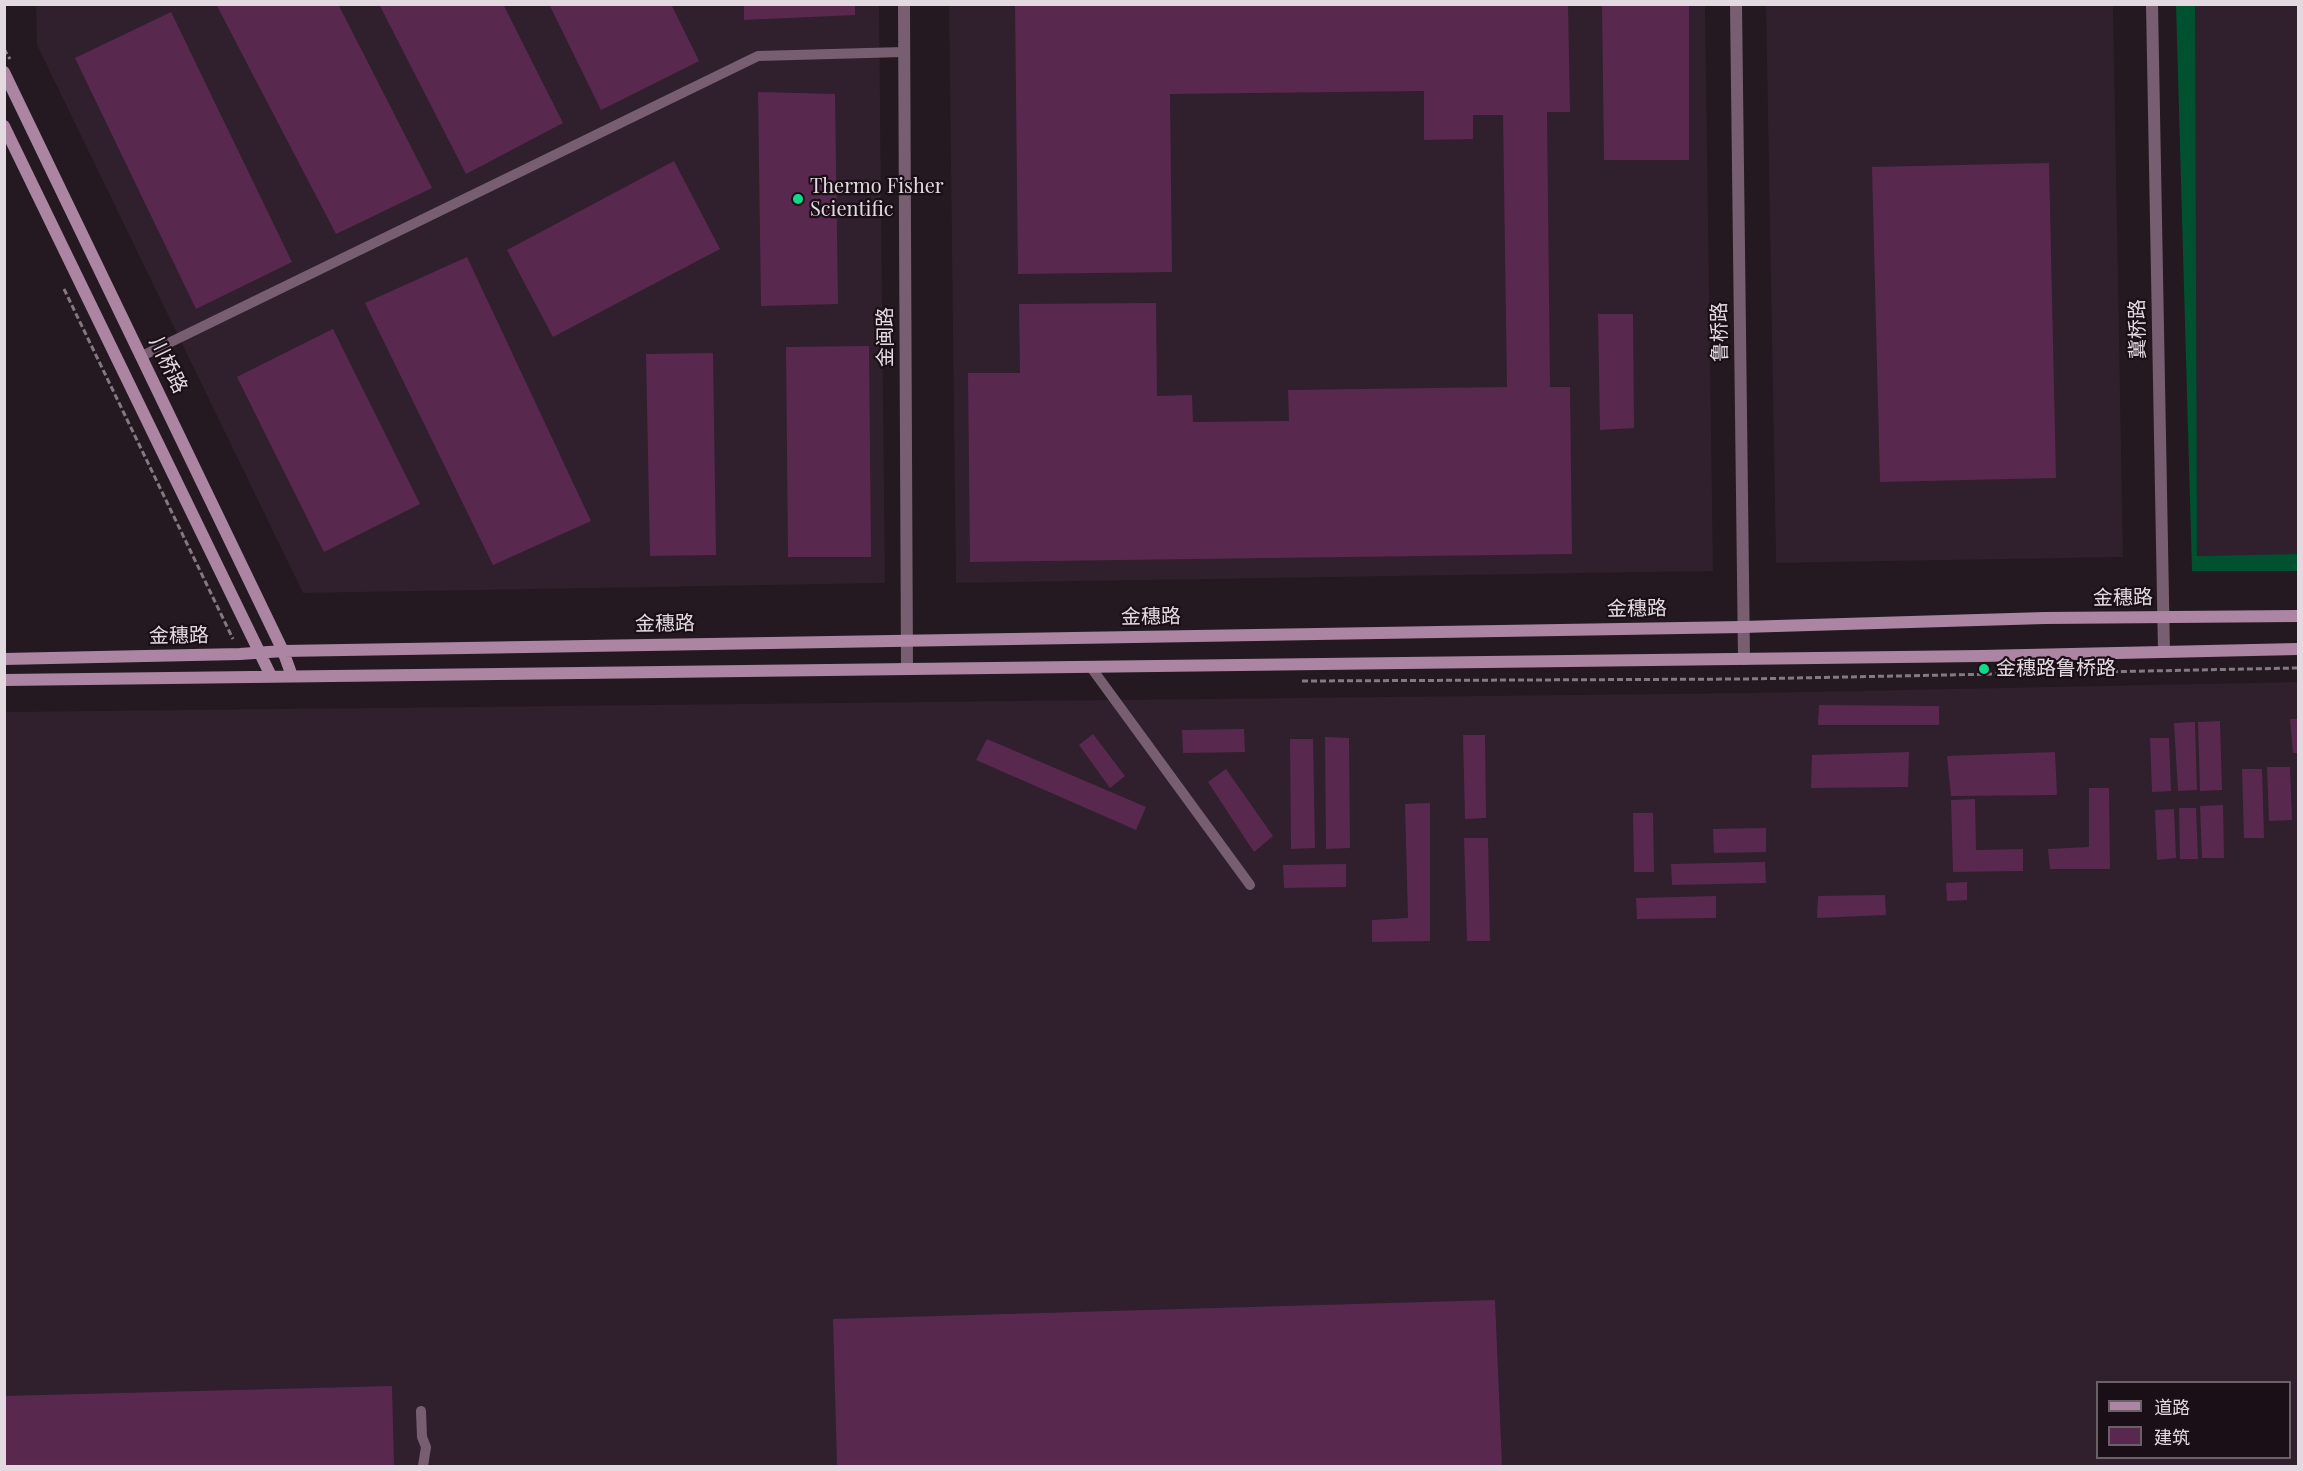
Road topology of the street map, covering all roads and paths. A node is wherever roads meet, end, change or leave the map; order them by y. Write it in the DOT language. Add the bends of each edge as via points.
graph roads {
  1 [pos="904,4"];
  2 [pos="1736,4"];
  3 [pos="2152,4"];
  4 [pos="904,52"];
  5 [pos="4,72"];
  6 [pos="4,126"];
  7 [pos="61,283"];
  8 [pos="142,356"];
  9 [pos="2298,616"];
  10 [pos="2163,617"];
  11 [pos="1743,627"];
  12 [pos="907,640"];
  13 [pos="2298,649"];
  14 [pos="283,651"];
  15 [pos="2164,652"];
  16 [pos="260,653"];
  17 [pos="240,654"];
  18 [pos="4,659"];
  19 [pos="1744,659"];
  20 [pos="1090,666"];
  21 [pos="907,669"];
  22 [pos="271,676"];
  23 [pos="292,676"];
  24 [pos="4,680"];
  25 [pos="1250,885"];
  26 [pos="421,1411"];
  27 [pos="423,1467"];
  1 -- 4 [label="street, 金闽路"];
  2 -- 11 [label="street, 鲁桥路"];
  3 -- 10 [label="street, 冀桥路"];
  4 -- 8 [label="lane" via="758,56"];
  4 -- 12 [label="street, 金闽路"];
  5 -- 8 [label="street, 川桥路"];
  6 -- 16 [label="street"];
  7 -- 17 [label="path"];
  8 -- 14 [label="street, 川桥路"];
  9 -- 10 [label="street, 金穗路"];
  10 -- 11 [label="street, 金穗路"];
  10 -- 15 [label="street, 冀桥路"];
  11 -- 12 [label="street, 金穗路"];
  11 -- 19 [label="street, 鲁桥路"];
  12 -- 14 [label="street, 金穗路"];
  12 -- 21 [label="street, 金闽路"];
  13 -- 15 [label="street"];
  14 -- 16 [label="street, 金穗路"];
  14 -- 23 [label="street, 川桥路"];
  15 -- 19 [label="street"];
  16 -- 17 [label="street, 金穗路"];
  16 -- 22 [label="street"];
  17 -- 18 [label="street, 金穗路"];
  19 -- 20 [label="street"];
  20 -- 21 [label="street"];
  20 -- 25 [label="lane"];
  21 -- 23 [label="street"];
  22 -- 23 [label="street"];
  22 -- 24 [label="street"];
  26 -- 27 [label="lane" via="426,1447"];
}
